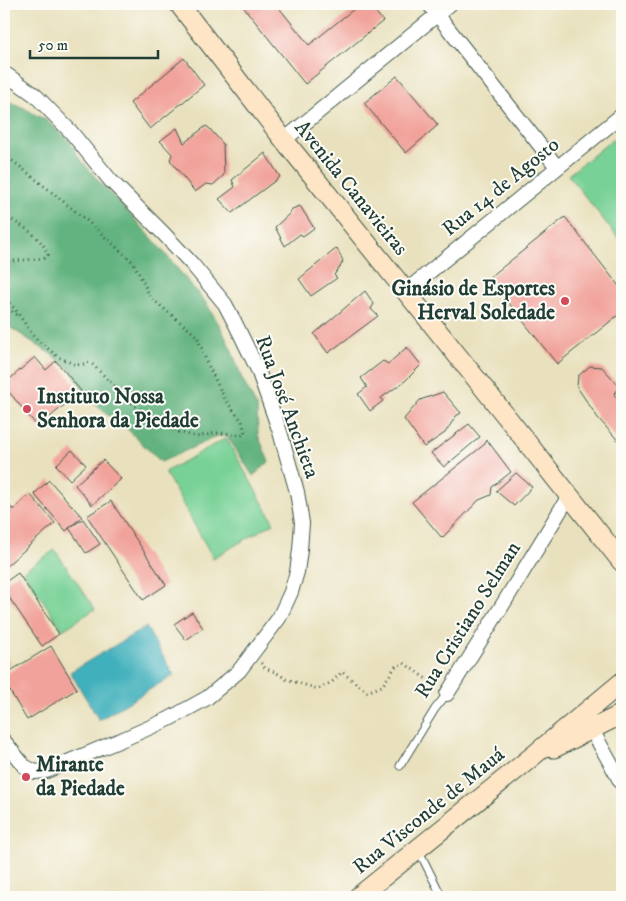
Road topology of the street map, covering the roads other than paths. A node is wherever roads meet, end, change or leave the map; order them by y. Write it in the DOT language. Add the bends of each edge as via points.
graph roads {
  1 [pos="179,4"];
  2 [pos="450,4"];
  3 [pos="433,9"];
  4 [pos="4,74"];
  5 [pos="622,115"];
  6 [pos="284,140"];
  7 [pos="558,167"];
  8 [pos="406,291"];
  9 [pos="569,496"];
  10 [pos="622,562"];
  11 [pos="622,682"];
  12 [pos="447,694"];
  13 [pos="622,714"];
  14 [pos="592,730"];
  15 [pos="4,741"];
  16 [pos="528,760"];
  17 [pos="400,766"];
  18 [pos="622,784"];
  19 [pos="418,849"];
  20 [pos="358,897"];
  21 [pos="442,897"];
  1 -- 6 [label="main road, Avenida Canavieiras"];
  2 -- 3 [label="street"];
  3 -- 6 [label="street"];
  3 -- 7 [label="street"];
  4 -- 15 [label="street, Rua José Anchieta" via="35,95 72,132 111,181 192,264 224,304 258,370 280,432 302,523 297,572 279,618 239,671 207,698 169,719 46,771 35,772 24,766"];
  5 -- 7 [label="street, Rua 14 de Agosto"];
  6 -- 8 [label="main road, Avenida Canavieiras"];
  7 -- 8 [label="street, Rua 14 de Agosto"];
  8 -- 9 [label="main road, Avenida Canavieiras"];
  9 -- 10 [label="main road, Avenida Canavieiras"];
  9 -- 12 [label="street, Rua Cristiano Selman"];
  11 -- 16 [label="main road, Rua Visconde de Mauá"];
  12 -- 17 [label="lane, Rua Cristiano Selman"];
  13 -- 14 [label="main road, Rua Visconde de Mauá"];
  14 -- 16 [label="main road, Rua Visconde de Mauá"];
  14 -- 18 [label="street"];
  16 -- 19 [label="main road, Rua Visconde de Mauá"];
  19 -- 20 [label="main road, Rua Visconde de Mauá"];
  19 -- 21 [label="lane"];
}
